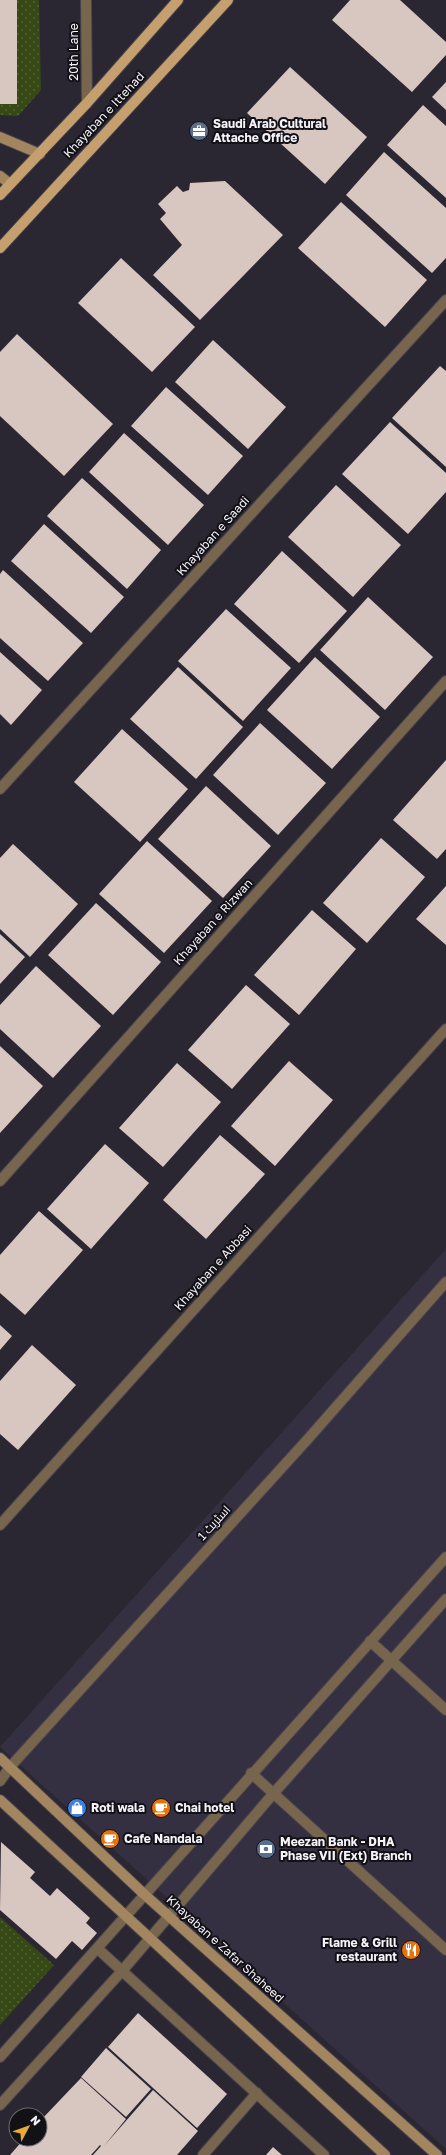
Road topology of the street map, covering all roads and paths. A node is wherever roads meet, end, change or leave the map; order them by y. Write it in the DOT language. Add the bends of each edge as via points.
graph roads {
  1 [pos="86,0"];
  2 [pos="178,0"];
  3 [pos="228,0"];
  4 [pos="87,103"];
  5 [pos="0,137"];
  6 [pos="40,154"];
  7 [pos="0,176"];
  8 [pos="10,184"];
  9 [pos="0,195"];
  10 [pos="0,248"];
  11 [pos="446,300"];
  12 [pos="446,681"];
  13 [pos="0,789"];
  14 [pos="446,1029"];
  15 [pos="0,1181"];
  16 [pos="446,1282"];
  17 [pos="0,1525"];
  18 [pos="446,1557"];
  19 [pos="446,1599"];
  20 [pos="370,1641"];
  21 [pos="391,1660"];
  22 [pos="446,1710"];
  23 [pos="0,1758"];
  24 [pos="10,1767"];
  25 [pos="251,1773"];
  26 [pos="0,1781"];
  27 [pos="273,1794"];
  28 [pos="0,1800"];
  29 [pos="145,1895"];
  30 [pos="168,1916"];
  31 [pos="127,1917"];
  32 [pos="149,1938"];
  33 [pos="98,1949"];
  34 [pos="446,1950"];
  35 [pos="122,1971"];
  36 [pos="0,2057"];
  37 [pos="257,2093"];
  38 [pos="0,2105"];
  39 [pos="203,2155"];
  40 [pos="324,2155"];
  41 [pos="385,2155"];
  42 [pos="436,2155"];
  1 -- 4 [label="street, 20th Lane"];
  2 -- 4 [label="main road, Khayaban e Ittehad"];
  3 -- 10 [label="main road, Khayaban e Ittehad"];
  4 -- 6 [label="main road, Khayaban e Ittehad"];
  5 -- 6 [label="street"];
  6 -- 8 [label="main road, Khayaban e Ittehad"];
  7 -- 8 [label="street"];
  8 -- 9 [label="main road, Khayaban e Ittehad"];
  11 -- 13 [label="street, Khayaban e Saadi"];
  12 -- 15 [label="street, Khayaban e Rizwan"];
  14 -- 17 [label="street, Khayaban e Abbasi"];
  16 -- 24 [label="street, اسٹریٹ 1" via="307,1440"];
  18 -- 20 [label="street"];
  19 -- 21 [label="street"];
  20 -- 21 [label="street"];
  20 -- 25 [label="street"];
  21 -- 22 [label="street"];
  21 -- 27 [label="street"];
  23 -- 24 [label="street, Khayaban e Zafar Shaheed"];
  24 -- 26 [label="street, اسٹریٹ 1"];
  24 -- 29 [label="street, Khayaban e Zafar Shaheed"];
  25 -- 27 [label="street"];
  25 -- 29 [label="street"];
  27 -- 30 [label="street"];
  27 -- 34 [label="street"];
  28 -- 31 [label="street"];
  29 -- 30 [label="street, Khayaban e Zafar Shaheed"];
  29 -- 31 [label="street"];
  30 -- 32 [label="street"];
  30 -- 42 [label="street, Khayaban e Zafar Shaheed"];
  31 -- 32 [label="street"];
  31 -- 33 [label="street"];
  32 -- 35 [label="street"];
  32 -- 41 [label="street"];
  33 -- 35 [label="street"];
  33 -- 36 [label="street"];
  35 -- 37 [label="street"];
  35 -- 38 [label="street"];
  37 -- 39 [label="street"];
  37 -- 40 [label="street"];
}
